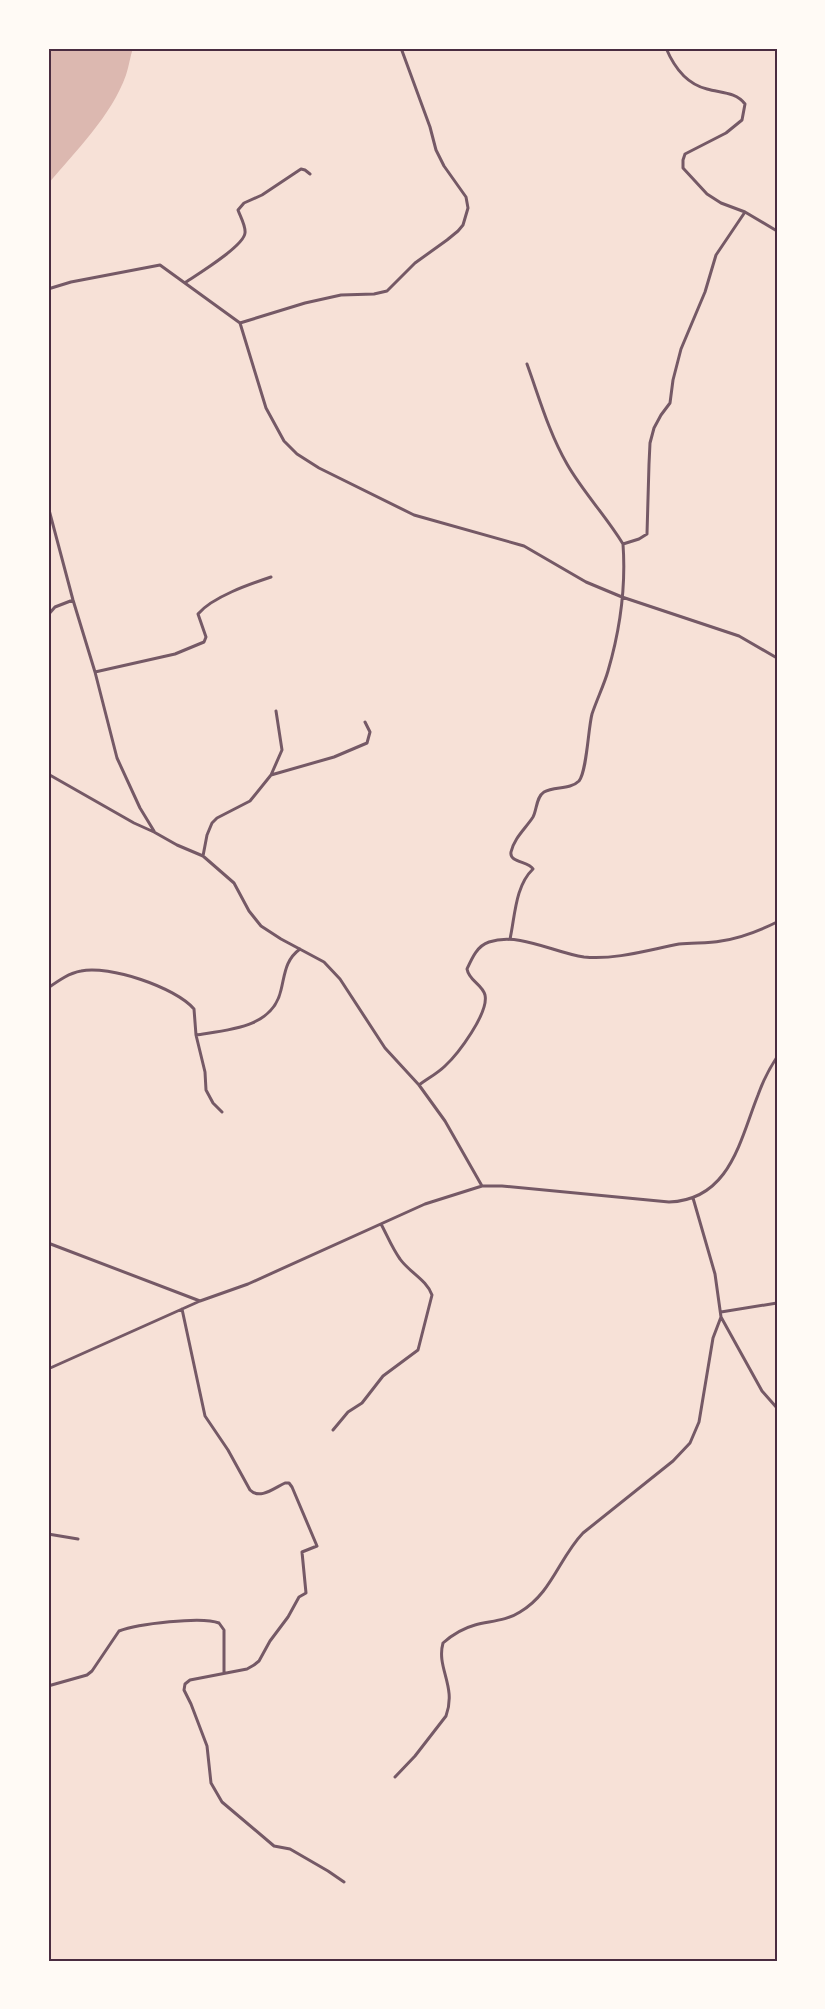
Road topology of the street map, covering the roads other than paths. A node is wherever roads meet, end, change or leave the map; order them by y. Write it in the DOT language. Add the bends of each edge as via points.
graph roads {
  1 [pos="401,48"];
  2 [pos="666,48"];
  3 [pos="310,174"];
  4 [pos="745,212"];
  5 [pos="777,231"];
  6 [pos="186,282"];
  7 [pos="48,289"];
  8 [pos="240,323"];
  9 [pos="527,364"];
  10 [pos="48,506"];
  11 [pos="623,544"];
  12 [pos="271,576"];
  13 [pos="622,597"];
  14 [pos="73,600"];
  15 [pos="48,615"];
  16 [pos="777,658"];
  17 [pos="95,672"];
  18 [pos="276,711"];
  19 [pos="365,722"];
  20 [pos="48,774"];
  21 [pos="271,775"];
  22 [pos="154,832"];
  23 [pos="203,856"];
  24 [pos="777,922"];
  25 [pos="510,939"];
  26 [pos="300,949"];
  27 [pos="48,988"];
  28 [pos="196,1035"];
  29 [pos="777,1057"];
  30 [pos="418,1085"];
  31 [pos="222,1112"];
  32 [pos="482,1186"];
  33 [pos="693,1198"];
  34 [pos="381,1224"];
  35 [pos="48,1243"];
  36 [pos="200,1301"];
  37 [pos="777,1303"];
  38 [pos="182,1309"];
  39 [pos="721,1314"];
  40 [pos="48,1369"];
  41 [pos="777,1408"];
  42 [pos="333,1430"];
  43 [pos="48,1533"];
  44 [pos="78,1539"];
  45 [pos="224,1672"];
  46 [pos="48,1686"];
  47 [pos="395,1777"];
  48 [pos="344,1882"];
  1 -- 8 [label="street" via="436,150 466,197 468,208 463,225 415,262 387,291 341,295"];
  2 -- 4 [label="street" via="684,77 745,104 742,120 685,154 683,168 707,194"];
  3 -- 6 [label="street" via="301,169 244,203 238,210 245,229 243,238"];
  4 -- 5 [label="street"];
  4 -- 11 [label="street" via="716,255 681,349 670,404 654,428 647,534"];
  6 -- 7 [label="street" via="154,265"];
  6 -- 8 [label="street"];
  8 -- 13 [label="street" via="266,408 284,441 297,454 414,515 524,546 586,582"];
  9 -- 11 [label="street" via="567,464"];
  10 -- 14 [label="street"];
  11 -- 13 [label="street"];
  12 -- 17 [label="street" via="202,609 198,614 206,637 204,642 174,654"];
  13 -- 16 [label="street" via="739,636"];
  13 -- 25 [label="street" via="618,633 592,714 582,774 576,783 542,794 511,853 515,860 530,864 533,869 519,893"];
  14 -- 15 [label="street" via="55,607"];
  14 -- 17 [label="street"];
  17 -- 22 [label="street" via="117,758"];
  18 -- 21 [label="street" via="282,750"];
  19 -- 21 [label="street" via="370,732 367,743"];
  20 -- 22 [label="street"];
  21 -- 23 [label="street" via="250,801 212,823"];
  22 -- 23 [label="street"];
  23 -- 26 [label="street" via="234,883 261,926"];
  24 -- 25 [label="street" via="720,942 680,944 599,958"];
  25 -- 30 [label="street" via="489,942 475,953 467,969 486,998 478,1020 444,1067"];
  26 -- 28 [label="street" via="285,969 278,999 264,1018"];
  26 -- 30 [label="street" via="324,962 340,979 385,1047"];
  27 -- 28 [label="street" via="85,970 150,982 192,1006"];
  28 -- 31 [label="street" via="206,1090"];
  29 -- 33 [label="street" via="764,1078 735,1157 720,1179"];
  30 -- 32 [label="street" via="445,1121"];
  32 -- 33 [label="street" via="669,1202"];
  32 -- 34 [label="street" via="425,1204"];
  33 -- 39 [label="street" via="715,1274"];
  34 -- 36 [label="street" via="248,1284"];
  34 -- 42 [label="street" via="400,1259 429,1287 432,1296 418,1350 383,1376"];
  35 -- 36 [label="street"];
  36 -- 38 [label="street"];
  37 -- 39 [label="street"];
  38 -- 40 [label="street"];
  38 -- 45 [label="street" via="208,1422 254,1494 289,1483 317,1546 302,1552 306,1593 297,1600 259,1661 248,1669"];
  39 -- 41 [label="street" via="762,1391"];
  39 -- 47 [label="street" via="713,1338 699,1422 690,1443 674,1461 583,1533 553,1580 522,1611 510,1618 461,1630 443,1643 441,1652 450,1695 446,1716"];
  43 -- 44 [label="street"];
  45 -- 46 [label="street" via="224,1630 219,1623 163,1622 119,1631 87,1675"];
  45 -- 48 [label="street" via="190,1680 184,1686 207,1746 214,1789 222,1802 269,1842 290,1849"];
}
